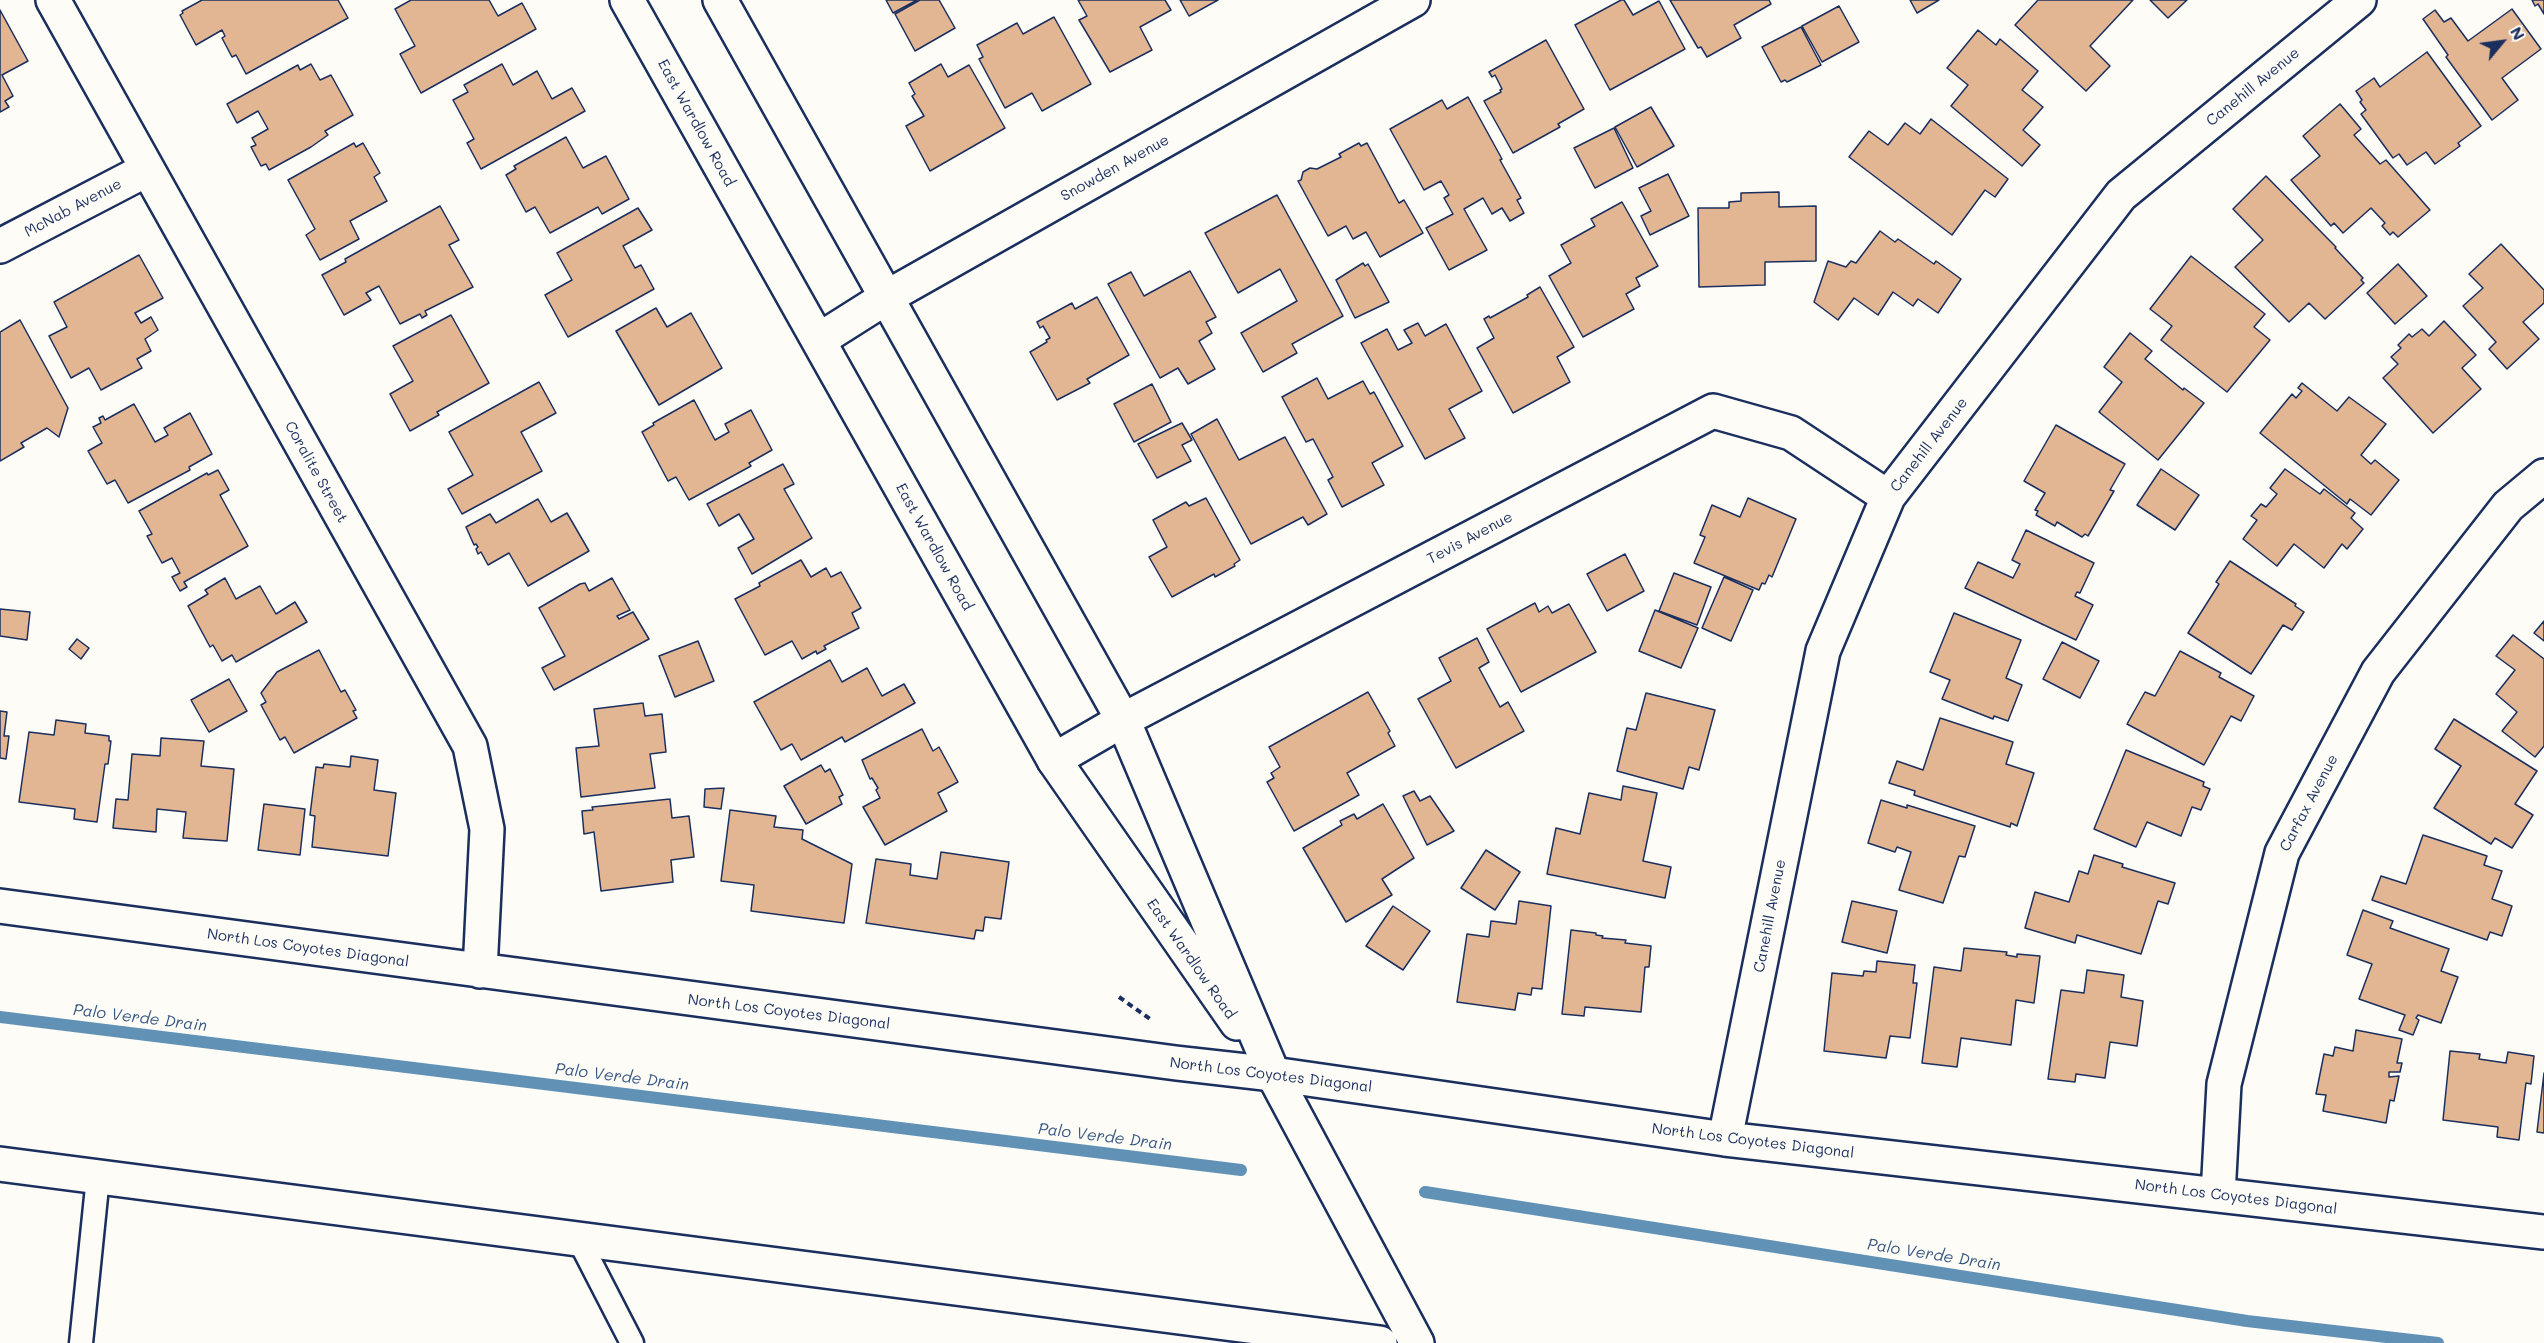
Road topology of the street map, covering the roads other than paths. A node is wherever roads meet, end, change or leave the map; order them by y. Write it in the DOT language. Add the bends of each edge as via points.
graph roads {
  1 [pos="52,0"];
  2 [pos="627,0"];
  3 [pos="720,0"];
  4 [pos="1413,0"];
  5 [pos="2359,0"];
  6 [pos="146,170"];
  7 [pos="0,246"];
  8 [pos="887,297"];
  9 [pos="819,340"];
  10 [pos="2544,476"];
  11 [pos="1888,497"];
  12 [pos="1123,720"];
  13 [pos="1054,759"];
  14 [pos="0,906"];
  15 [pos="480,971"];
  16 [pos="1273,1074"];
  17 [pos="1725,1139"];
  18 [pos="0,1164"];
  19 [pos="98,1177"];
  20 [pos="2218,1195"];
  21 [pos="2544,1232"];
  22 [pos="579,1240"];
  23 [pos="81,1343"];
  24 [pos="632,1343"];
  25 [pos="1380,1343"];
  26 [pos="1417,1343"];
  1 -- 6 [label="street, Coralite Street"];
  2 -- 9 [label="street, East Wardlow Road"];
  3 -- 8 [label="street, East Wardlow Road"];
  4 -- 8 [label="street, Snowden Avenue"];
  5 -- 11 [label="street, Canehill Avenue" via="2121,195"];
  6 -- 7 [label="street, McNab Avenue"];
  6 -- 15 [label="street, Coralite Street" via="470,746 487,829"];
  8 -- 9 [label="street, Snowden Avenue"];
  8 -- 12 [label="street, East Wardlow Road"];
  9 -- 13 [label="street, East Wardlow Road"];
  10 -- 20 [label="street, Carfax Avenue" via="2508,506 2378,672 2282,853 2224,1084"];
  11 -- 12 [label="street, Tevis Avenue" via="1791,433 1713,411"];
  11 -- 17 [label="street, Canehill Avenue" via="1823,651"];
  12 -- 13 [label="street, Tevis Avenue"];
  12 -- 16 [label="street, East Wardlow Road"];
  13 -- 16 [label="street, East Wardlow Road"];
  14 -- 15 [label="street, North Los Coyotes Diagonal"];
  15 -- 16 [label="street, North Los Coyotes Diagonal"];
  16 -- 17 [label="street, North Los Coyotes Diagonal"];
  16 -- 26 [label="street, East Wardlow Road"];
  17 -- 20 [label="street, North Los Coyotes Diagonal"];
  18 -- 19 [label="street"];
  19 -- 22 [label="street"];
  19 -- 23 [label="lane"];
  20 -- 21 [label="street, North Los Coyotes Diagonal"];
  22 -- 24 [label="lane"];
  22 -- 25 [label="street"];
}
